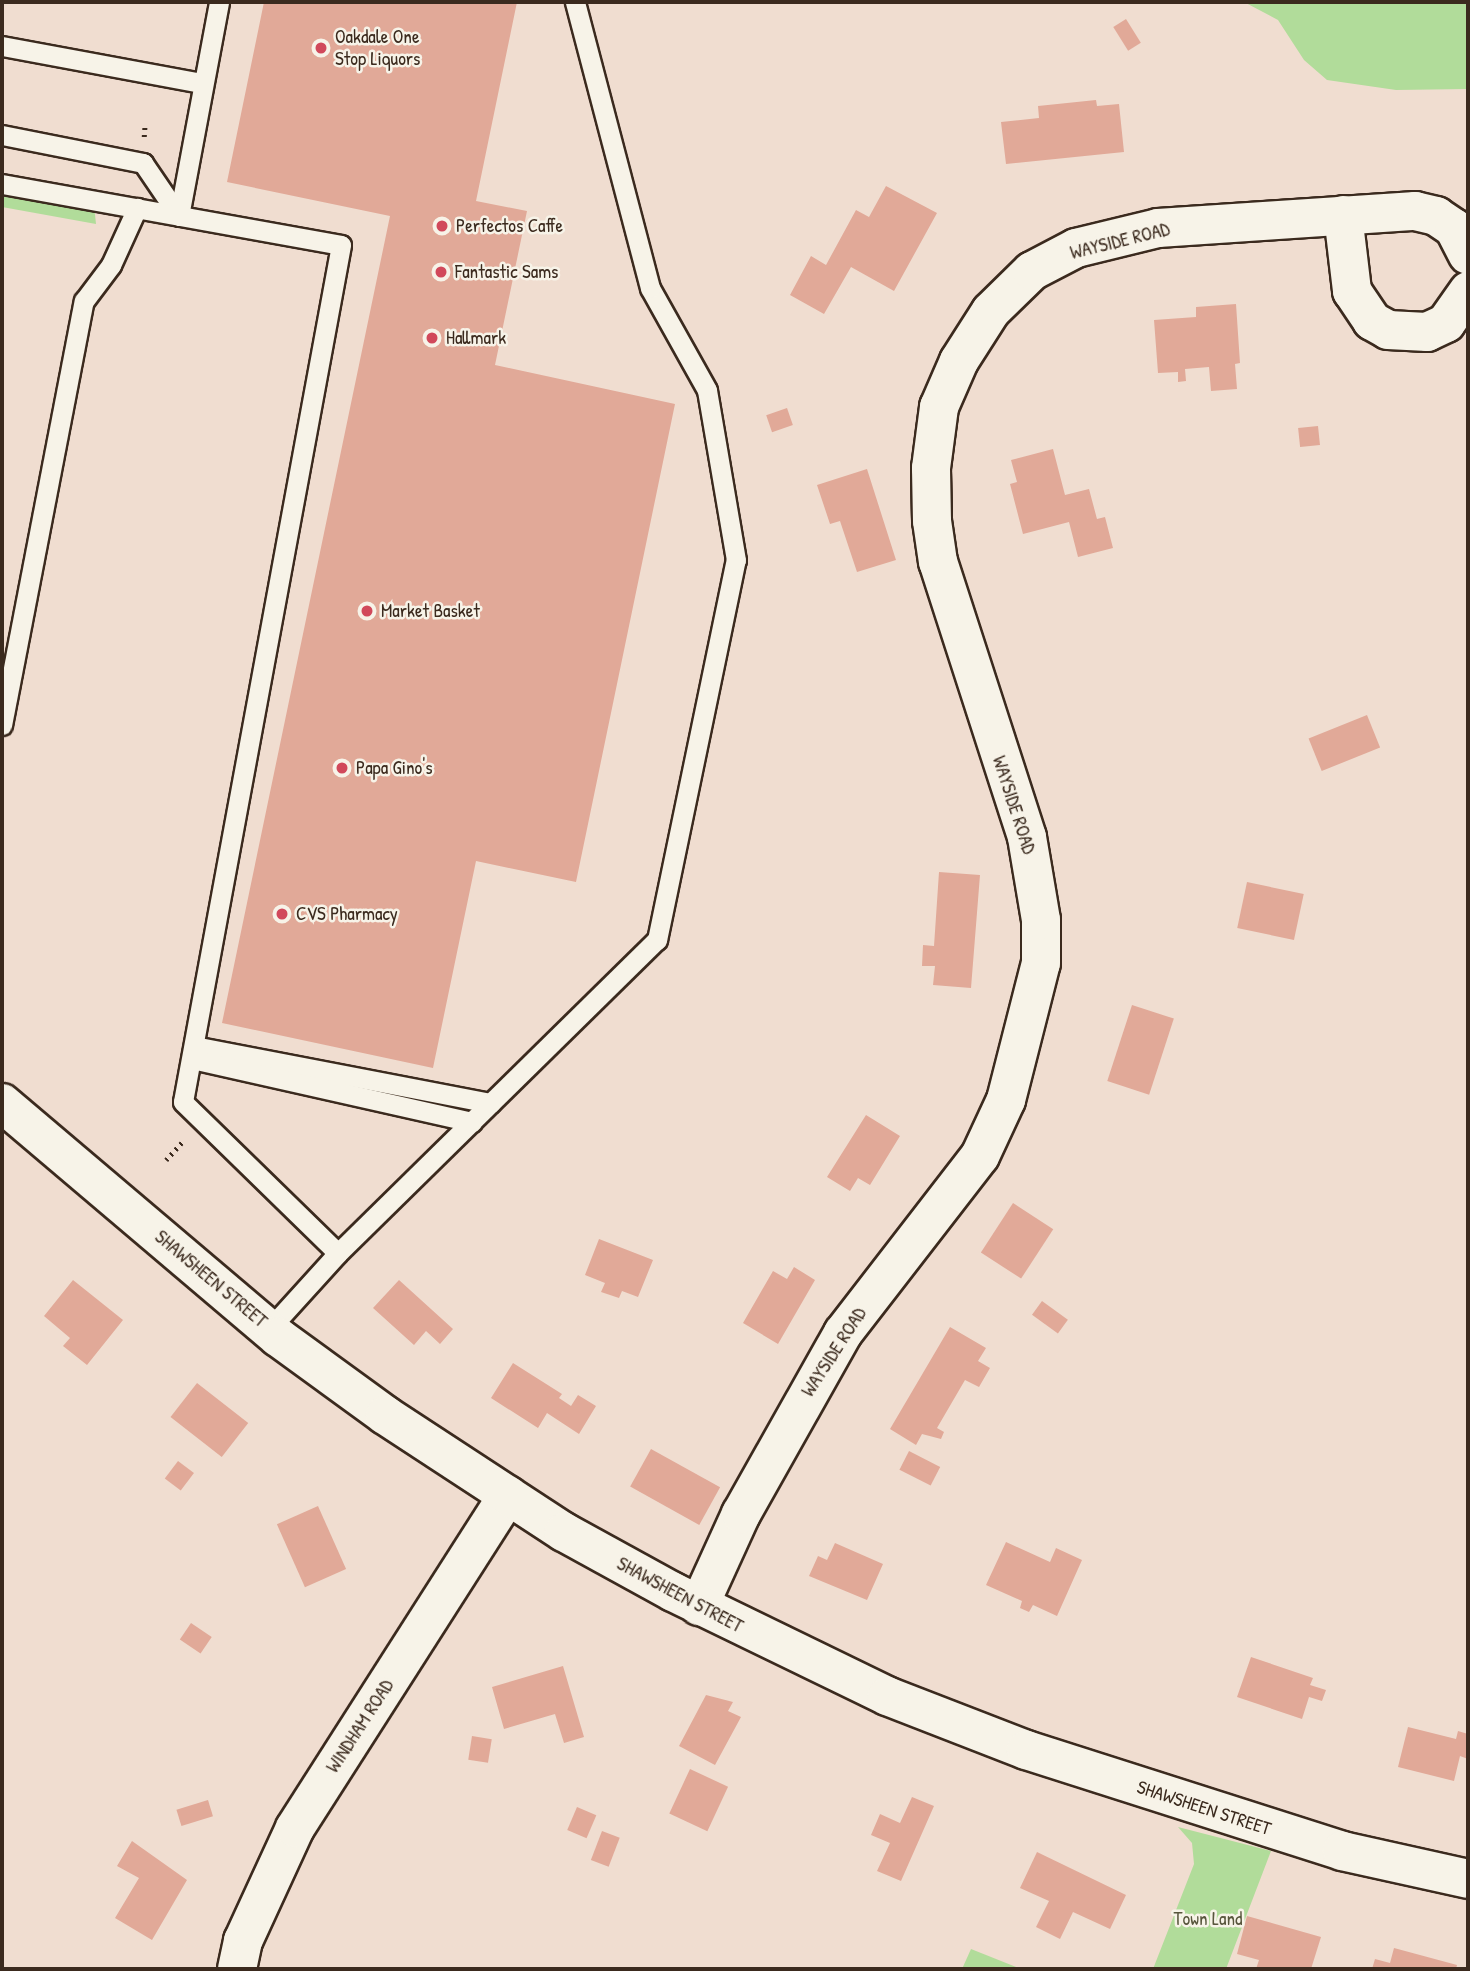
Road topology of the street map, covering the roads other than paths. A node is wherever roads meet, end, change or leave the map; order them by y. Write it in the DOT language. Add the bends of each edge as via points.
graph roads {
  1 [pos="219,2"];
  2 [pos="575,2"];
  3 [pos="2,46"];
  4 [pos="201,83"];
  5 [pos="2,135"];
  6 [pos="2,184"];
  7 [pos="136,208"];
  8 [pos="1343,215"];
  9 [pos="179,216"];
  10 [pos="1468,255"];
  11 [pos="1468,291"];
  12 [pos="2,725"];
  13 [pos="193,1053"];
  14 [pos="2,1103"];
  15 [pos="491,1103"];
  16 [pos="472,1122"];
  17 [pos="338,1253"];
  18 [pos="269,1329"];
  19 [pos="508,1495"];
  20 [pos="699,1606"];
  21 [pos="1468,1879"];
  22 [pos="237,1969"];
  1 -- 4 [label="lane"];
  2 -- 15 [label="lane" via="650,288 707,390 736,560 657,940"];
  3 -- 4 [label="lane"];
  4 -- 9 [label="lane"];
  5 -- 9 [label="lane" via="142,163"];
  6 -- 7 [label="lane"];
  7 -- 9 [label="lane"];
  7 -- 12 [label="lane" via="111,265 84,301"];
  8 -- 10 [label="street, WAYSIDE ROAD" via="1415,211 1436,216 1454,228"];
  8 -- 11 [label="street" via="1352,290 1371,321 1388,330 1427,332 1446,323"];
  8 -- 20 [label="street, WAYSIDE ROAD" via="1158,228 1076,248 1032,271 991,311 959,361 939,407 930,468 932,521 938,562 1027,837 1041,920 1041,962 1006,1100 980,1156 844,1333 741,1514"];
  9 -- 13 [label="lane" via="341,245"];
  13 -- 15 [label="lane"];
  13 -- 16 [label="lane"];
  13 -- 17 [label="lane" via="183,1102"];
  14 -- 18 [label="street, SHAWSHEEN STREET"];
  15 -- 16 [label="lane"];
  16 -- 17 [label="lane"];
  17 -- 18 [label="lane"];
  18 -- 19 [label="street, SHAWSHEEN STREET" via="385,1415"];
  19 -- 20 [label="street, SHAWSHEEN STREET" via="564,1532"];
  19 -- 22 [label="street, WINDHAM ROAD" via="295,1828 243,1941"];
  20 -- 21 [label="street, SHAWSHEEN STREET" via="887,1696 1026,1750 1342,1851"];
}
